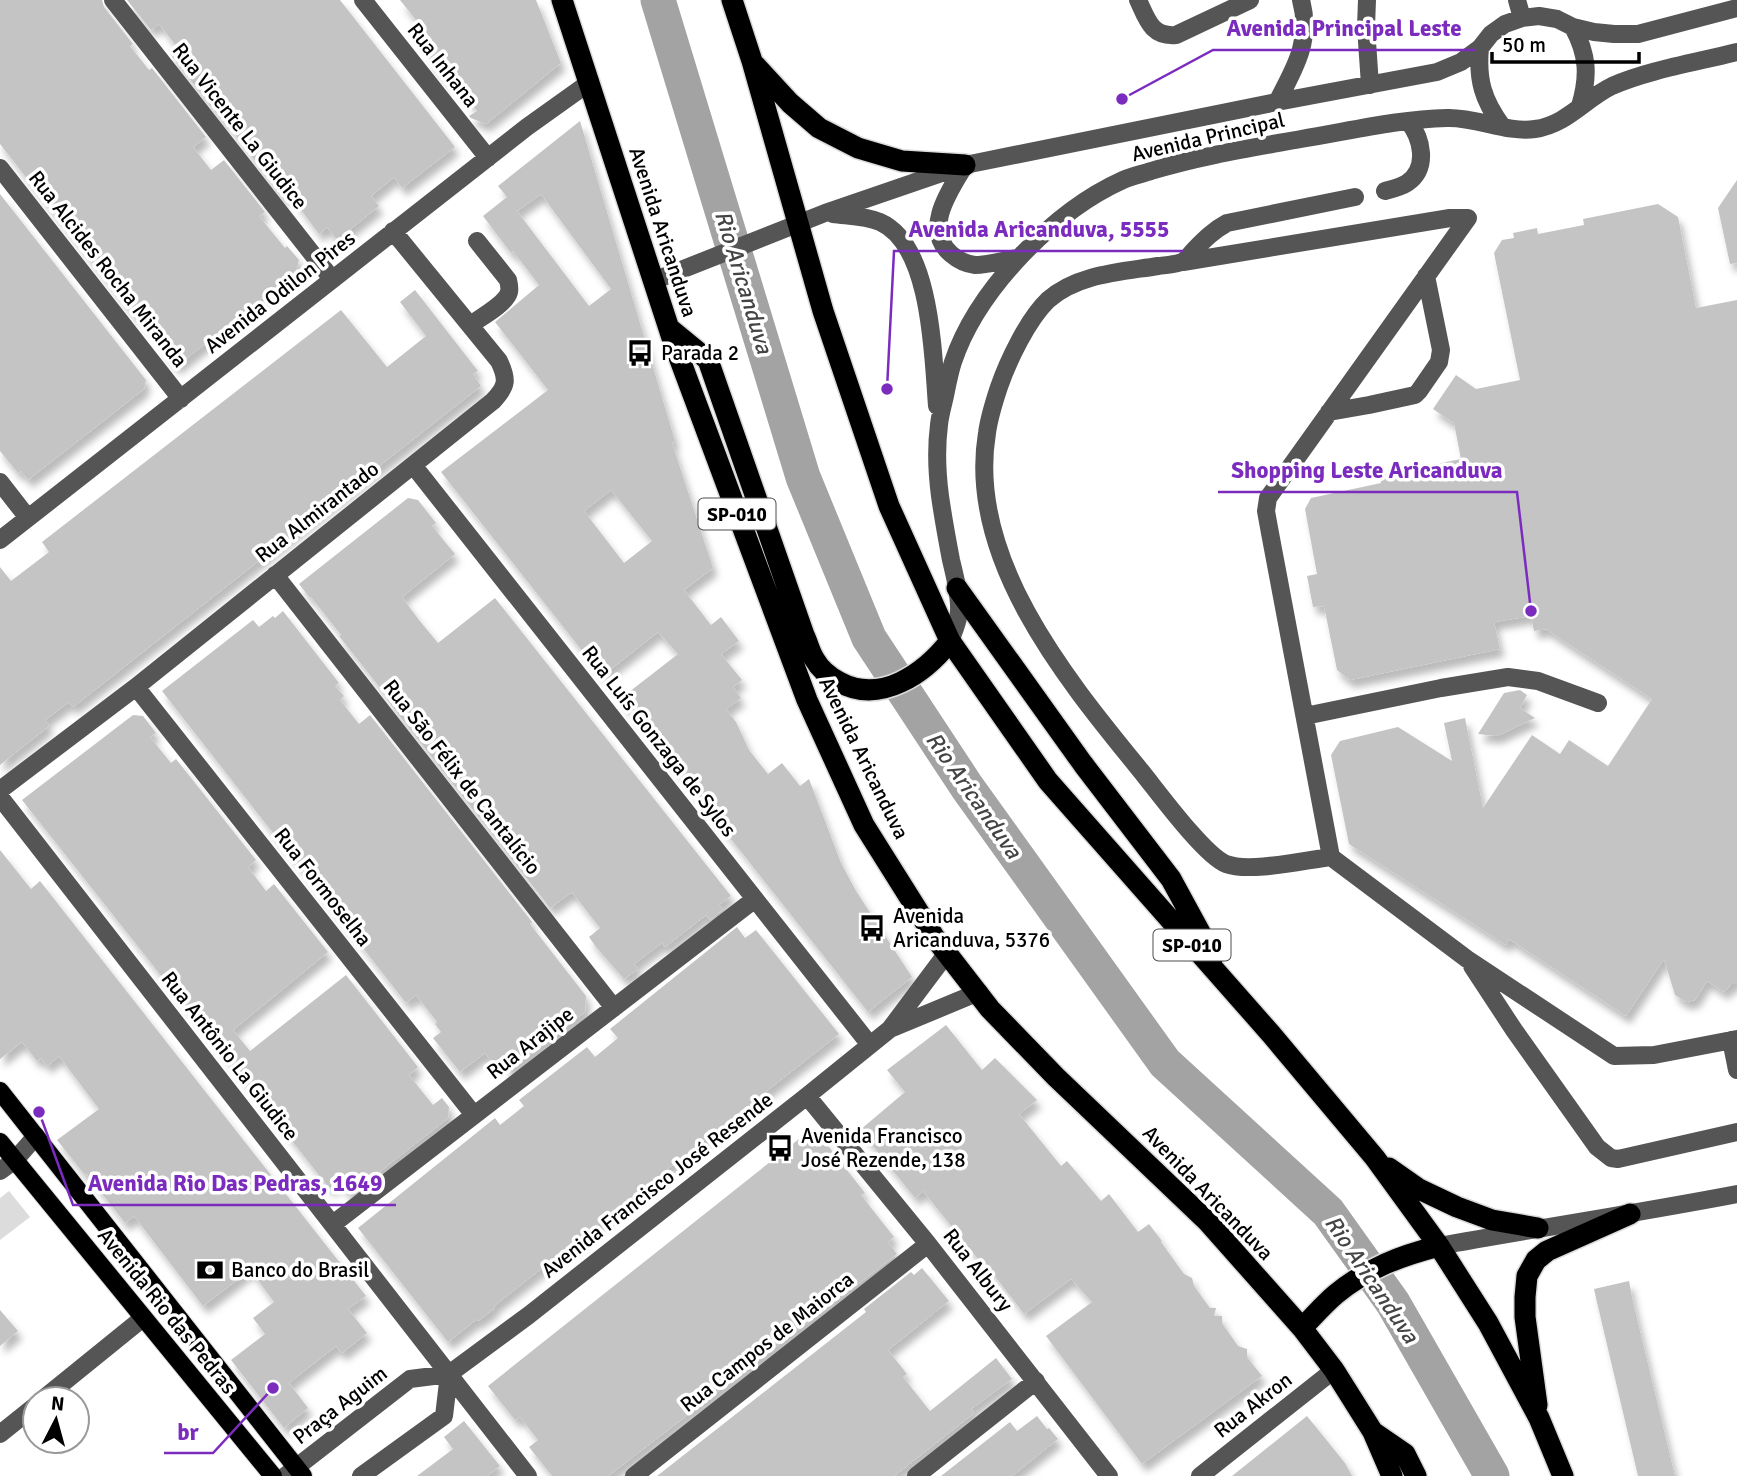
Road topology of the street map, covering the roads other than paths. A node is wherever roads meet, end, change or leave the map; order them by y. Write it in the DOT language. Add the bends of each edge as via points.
graph roads {
  1 [pos="113,0"];
  2 [pos="363,0"];
  3 [pos="562,0"];
  4 [pos="732,0"];
  5 [pos="1138,0"];
  6 [pos="1250,0"];
  7 [pos="1301,0"];
  8 [pos="1367,0"];
  9 [pos="1737,8"];
  10 [pos="1519,9"];
  11 [pos="1573,27"];
  12 [pos="1480,48"];
  13 [pos="1737,52"];
  14 [pos="752,61"];
  15 [pos="590,82"];
  16 [pos="1370,85"];
  17 [pos="1277,102"];
  18 [pos="1580,106"];
  19 [pos="1408,121"];
  20 [pos="1502,126"];
  21 [pos="488,158"];
  22 [pos="965,166"];
  23 [pos="0,167"];
  24 [pos="825,213"];
  25 [pos="788,229"];
  26 [pos="393,231"];
  27 [pos="477,241"];
  28 [pos="1018,258"];
  29 [pos="1183,262"];
  30 [pos="1426,276"];
  31 [pos="332,279"];
  32 [pos="653,281"];
  33 [pos="470,325"];
  34 [pos="668,328"];
  35 [pos="181,399"];
  36 [pos="1329,412"];
  37 [pos="939,423"];
  38 [pos="413,466"];
  39 [pos="0,482"];
  40 [pos="28,518"];
  41 [pos="0,540"];
  42 [pos="275,575"];
  43 [pos="957,588"];
  44 [pos="944,648"];
  45 [pos="136,687"];
  46 [pos="1598,704"];
  47 [pos="1305,716"];
  48 [pos="0,790"];
  49 [pos="0,797"];
  50 [pos="1331,857"];
  51 [pos="754,899"];
  52 [pos="947,953"];
  53 [pos="1467,959"];
  54 [pos="1217,974"];
  55 [pos="979,992"];
  56 [pos="614,1007"];
  57 [pos="890,1029"];
  58 [pos="1734,1040"];
  59 [pos="870,1045"];
  60 [pos="1737,1070"];
  61 [pos="0,1091"];
  62 [pos="807,1096"];
  63 [pos="474,1115"];
  64 [pos="1737,1132"];
  65 [pos="36,1136"];
  66 [pos="0,1142"];
  67 [pos="1375,1158"];
  68 [pos="7,1166"];
  69 [pos="1737,1194"];
  70 [pos="1630,1214"];
  71 [pos="333,1224"];
  72 [pos="1538,1228"];
  73 [pos="928,1244"];
  74 [pos="1439,1246"];
  75 [pos="143,1318"];
  76 [pos="1301,1328"];
  77 [pos="1334,1370"];
  78 [pos="449,1374"];
  79 [pos="1036,1381"];
  80 [pos="60,1385"];
  81 [pos="21,1417"];
  82 [pos="1539,1418"];
  83 [pos="1373,1432"];
  84 [pos="0,1434"];
  85 [pos="295,1473"];
  86 [pos="272,1476"];
  87 [pos="361,1476"];
  88 [pos="528,1476"];
  89 [pos="634,1476"];
  90 [pos="916,1476"];
  91 [pos="1109,1476"];
  92 [pos="1200,1476"];
  93 [pos="1392,1476"];
  94 [pos="1416,1476"];
  95 [pos="1563,1476"];
  1 -- 31 [label="street, Rua Vicente La Giudice"];
  2 -- 21 [label="street, Rua Inhana"];
  3 -- 15 [label="highway, Avenida Aricanduva / SP-010"];
  4 -- 14 [label="highway, SP-010"];
  5 -- 6 [label="street" via="1151,25 1165,36"];
  7 -- 17 [label="street" via="1303,45"];
  8 -- 16 [label="street"];
  9 -- 11 [label="street, Avenida Principal" via="1638,34"];
  10 -- 11 [label="street, Avenida Principal"];
  10 -- 12 [label="street, Avenida Principal"];
  11 -- 18 [label="street" via="1587,74"];
  12 -- 16 [label="street, Avenida Principal" via="1437,72"];
  12 -- 20 [label="street" via="1480,81"];
  13 -- 18 [label="street, Avenida Principal" via="1631,79"];
  14 -- 22 [label="highway" via="819,128 858,148 902,162"];
  14 -- 25 [label="highway, SP-010"];
  15 -- 21 [label="street, Avenida Odilon Pires"];
  15 -- 32 [label="highway, Avenida Aricanduva / SP-010"];
  16 -- 17 [label="street, Avenida Principal"];
  17 -- 22 [label="street, Avenida Principal"];
  18 -- 20 [label="street, Avenida Principal" via="1552,125"];
  19 -- 20 [label="street, Avenida Principal" via="1468,119"];
  19 -- 28 [label="street, Avenida Principal" via="1178,163 1123,180 1081,204"];
  19 -- 29 [label="street" via="1422,150 1416,174 1406,184 1227,223"];
  21 -- 26 [label="street, Avenida Odilon Pires"];
  22 -- 24 [label="street, Avenida Principal"];
  22 -- 28 [label="street" via="940,211 938,226 946,250 960,261 976,265"];
  23 -- 35 [label="street, Rua Alcides Rocha Miranda"];
  24 -- 25 [label="street, Avenida Principal"];
  24 -- 37 [label="street" via="882,223 906,245 929,317"];
  25 -- 32 [label="street, Avenida Principal"];
  25 -- 44 [label="highway, SP-010" via="823,311 889,506"];
  26 -- 31 [label="street, Avenida Odilon Pires"];
  26 -- 33 [label="street, Rua Almirantado"];
  27 -- 33 [label="street" via="510,288 506,298"];
  28 -- 37 [label="street, Avenida Principal" via="968,329 953,362"];
  29 -- 30 [label="street" via="1468,218"];
  29 -- 50 [label="street" via="1085,279 1047,301 1034,319 1007,365 986,434 985,484 995,540 1025,611 1062,670 1213,856 1234,866 1257,867"];
  30 -- 36 [label="street"];
  30 -- 36 [label="street" via="1441,350 1419,391"];
  31 -- 35 [label="street, Avenida Odilon Pires"];
  32 -- 34 [label="highway, Avenida Aricanduva / SP-010"];
  33 -- 38 [label="street, Rua Almirantado" via="499,361 505,374 503,390"];
  34 -- 44 [label="highway" via="708,360 816,662 830,677 849,687 871,689 912,677"];
  34 -- 52 [label="highway, Avenida Aricanduva / SP-010" via="807,700 864,825"];
  35 -- 40 [label="street, Avenida Odilon Pires"];
  36 -- 47 [label="street" via="1268,498 1266,512"];
  37 -- 43 [label="street, Avenida Principal" via="940,494"];
  38 -- 42 [label="street, Rua Almirantado"];
  38 -- 51 [label="street, Rua Luís Gonzaga de Sylos"];
  39 -- 40 [label="street"];
  40 -- 41 [label="street, Avenida Odilon Pires"];
  42 -- 45 [label="street, Rua Almirantado"];
  42 -- 56 [label="street, Rua São Félix de Cantalício"];
  43 -- 44 [label="street, Avenida Principal" via="956,626"];
  43 -- 54 [label="highway" via="1171,879 1208,947"];
  44 -- 54 [label="highway, SP-010" via="1048,781"];
  45 -- 48 [label="street, Rua Almirantado"];
  45 -- 63 [label="street, Rua Formoselha"];
  46 -- 47 [label="street" via="1538,681 1508,677"];
  47 -- 50 [label="street"];
  49 -- 71 [label="street, Rua Antônio La Giudice"];
  50 -- 53 [label="street"];
  51 -- 56 [label="street, Rua Arajipe"];
  51 -- 59 [label="street, Rua Luís Gonzaga de Sylos"];
  52 -- 55 [label="highway, Avenida Aricanduva / SP-010"];
  52 -- 57 [label="street, Avenida Francisco José Resende"];
  53 -- 58 [label="street" via="1614,1056 1654,1055"];
  53 -- 64 [label="street" via="1605,1154 1618,1159"];
  54 -- 67 [label="highway, SP-010"];
  55 -- 57 [label="street, Avenida Francisco José Resende"];
  55 -- 76 [label="highway, Avenida Aricanduva / SP-010" via="1056,1077 1208,1222"];
  56 -- 63 [label="street, Rua Arajipe"];
  57 -- 59 [label="street, Avenida Francisco José Resende"];
  58 -- 60 [label="street"];
  59 -- 62 [label="street, Avenida Francisco José Resende"];
  61 -- 65 [label="main road, Avenida Rio das Pedras"];
  62 -- 73 [label="street, Rua Albury"];
  62 -- 78 [label="street, Avenida Francisco José Resende"];
  63 -- 71 [label="street, Rua Arajipe"];
  65 -- 68 [label="street"];
  65 -- 85 [label="main road, Avenida Rio das Pedras"];
  66 -- 68 [label="main road, Avenida Rio das Pedras"];
  67 -- 72 [label="highway" via="1419,1189 1457,1207 1492,1220"];
  67 -- 74 [label="highway, SP-010"];
  68 -- 75 [label="main road, Avenida Rio das Pedras"];
  69 -- 70 [label="street"];
  70 -- 72 [label="street"];
  70 -- 82 [label="highway" via="1547,1251 1527,1276 1525,1317"];
  71 -- 78 [label="street, Rua Antônio La Giudice"];
  72 -- 74 [label="street"];
  73 -- 79 [label="street, Rua Albury"];
  73 -- 89 [label="street, Rua Campos de Maiorca"];
  74 -- 76 [label="highway" via="1367,1272"];
  74 -- 82 [label="highway, SP-010" via="1488,1323"];
  75 -- 80 [label="street"];
  75 -- 86 [label="main road, Avenida Rio das Pedras"];
  76 -- 77 [label="highway, Avenida Aricanduva / SP-010"];
  77 -- 83 [label="highway, Avenida Aricanduva / SP-010"];
  77 -- 92 [label="street, Rua Akron"];
  78 -- 85 [label="street, Praça Aguim" via="410,1379"];
  78 -- 87 [label="street" via="444,1416"];
  78 -- 88 [label="street, Rua Antônio La Giudice"];
  79 -- 90 [label="street"];
  79 -- 91 [label="street, Rua Albury"];
  81 -- 84 [label="street"];
  82 -- 95 [label="highway, SP-010"];
  83 -- 93 [label="highway, Avenida Aricanduva / SP-010"];
  83 -- 94 [label="highway" via="1405,1454"];
}
